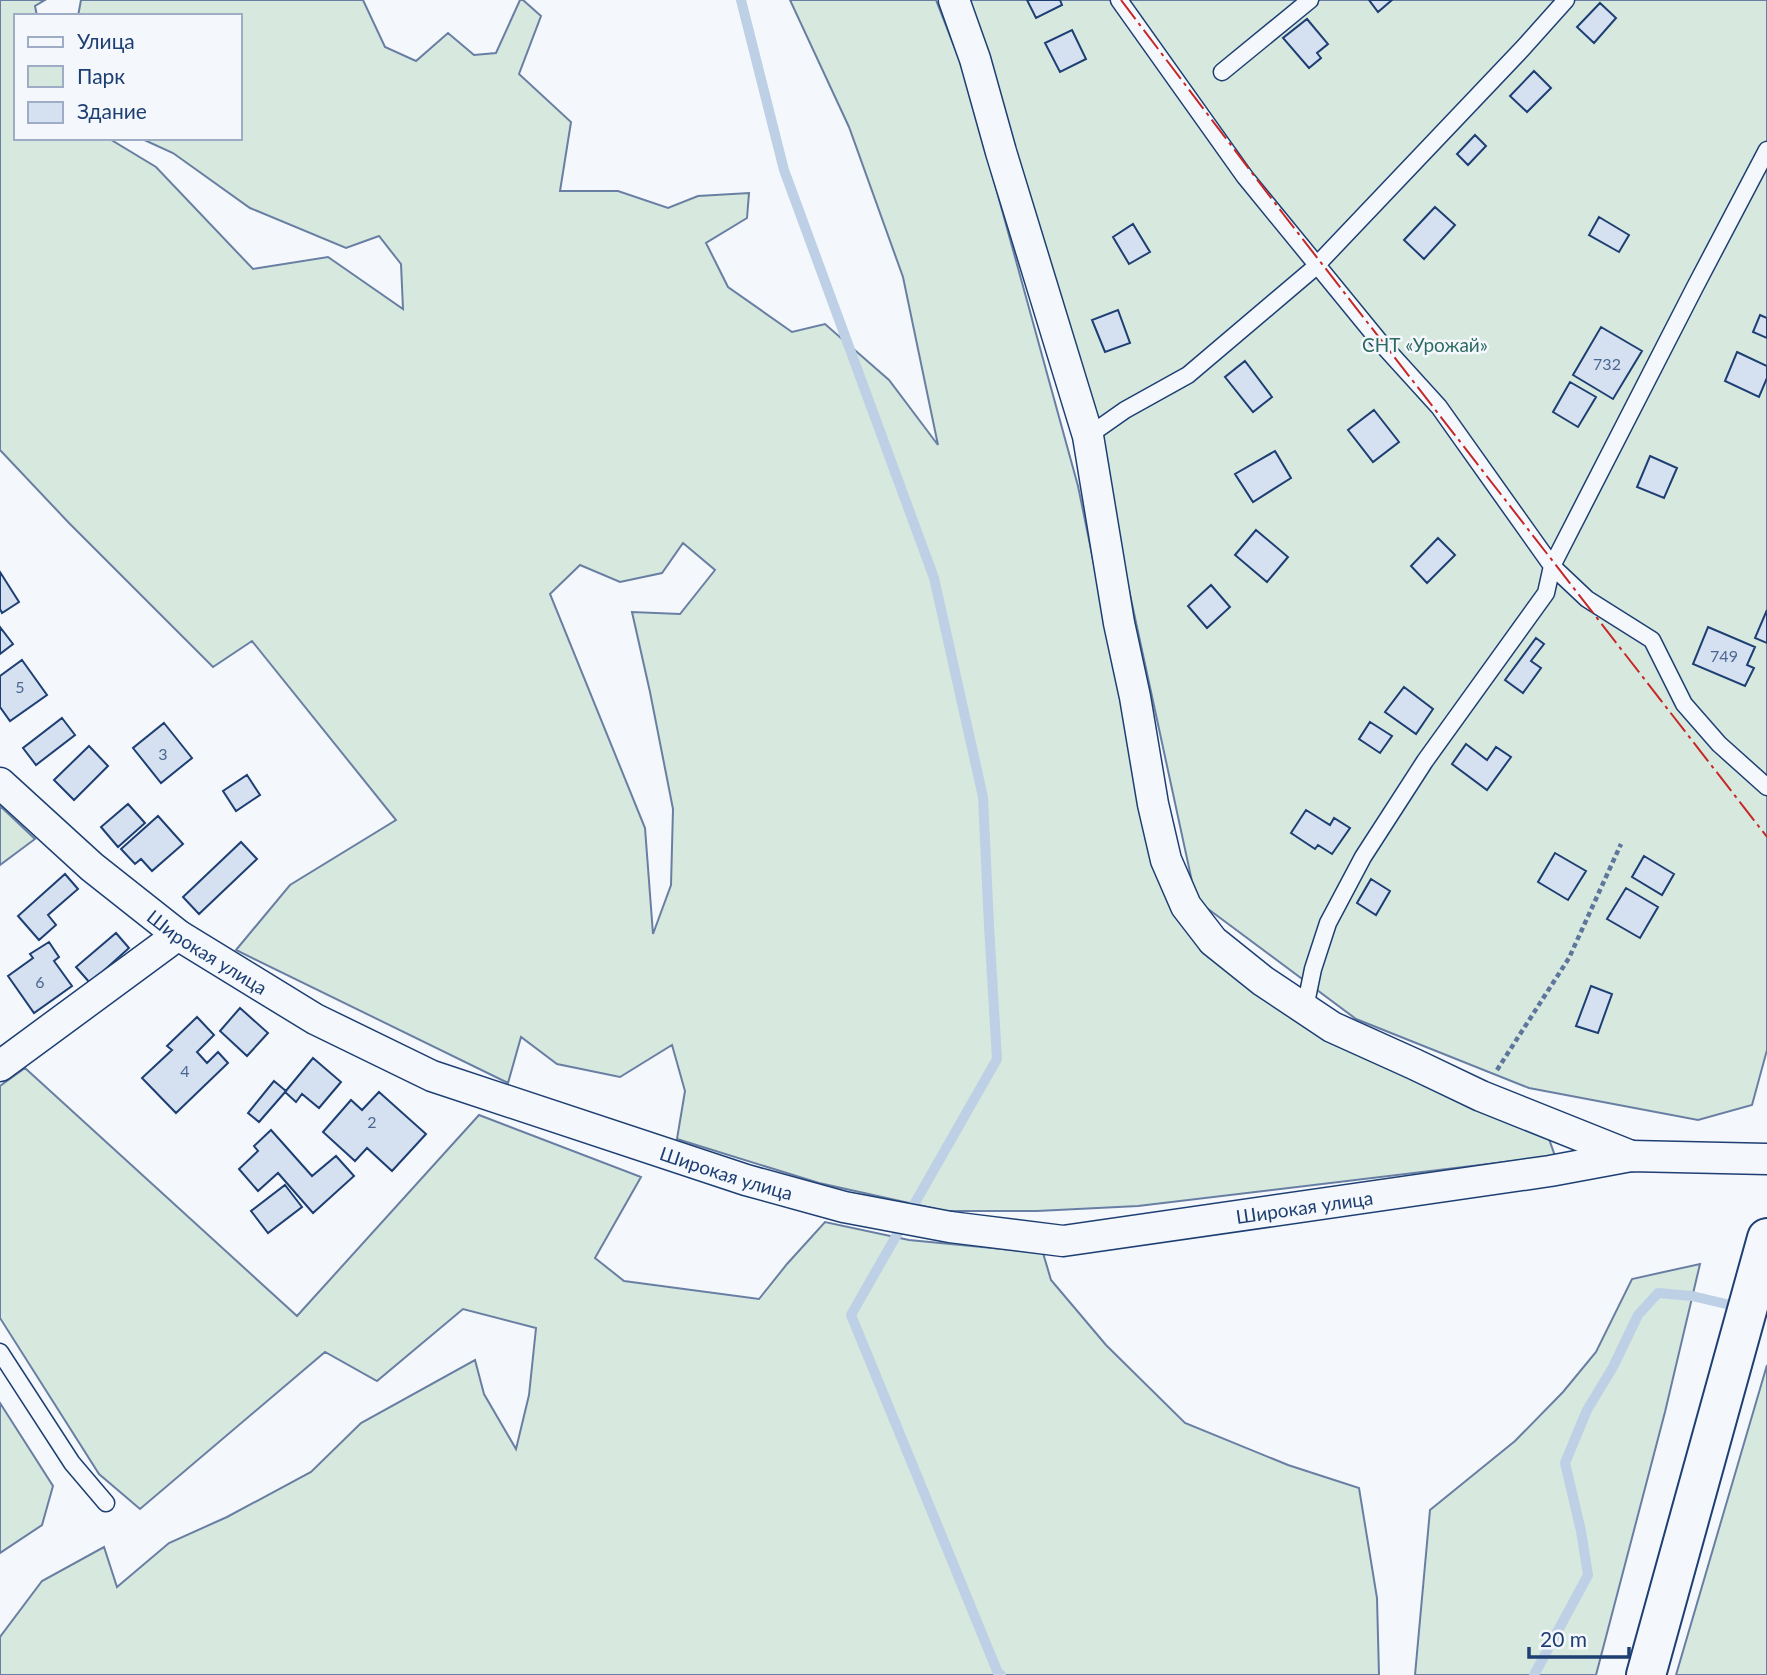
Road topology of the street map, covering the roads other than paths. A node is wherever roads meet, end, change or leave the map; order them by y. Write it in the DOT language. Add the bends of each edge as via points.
graph roads {
  1 [pos="954,0"];
  2 [pos="1119,0"];
  3 [pos="1310,0"];
  4 [pos="1566,0"];
  5 [pos="1222,72"];
  6 [pos="1767,150"];
  7 [pos="1317,264"];
  8 [pos="1088,436"];
  9 [pos="1552,566"];
  10 [pos="0,783"];
  11 [pos="1767,787"];
  12 [pos="178,935"];
  13 [pos="1305,1008"];
  14 [pos="0,1066"];
  15 [pos="1632,1156"];
  16 [pos="1767,1158"];
  17 [pos="1762,1256"];
  18 [pos="0,1352"];
  19 [pos="106,1503"];
  20 [pos="1646,1675"];
  1 -- 8 [label="street"];
  2 -- 7 [label="lane" via="1245,177"];
  3 -- 5 [label="lane"];
  4 -- 7 [label="lane"];
  6 -- 9 [label="lane"];
  7 -- 8 [label="lane" via="1188,375"];
  7 -- 9 [label="lane" via="1439,407"];
  8 -- 13 [label="street" via="1166,860 1186,906 1213,941"];
  9 -- 11 [label="lane" via="1587,599 1652,640 1684,704 1719,744"];
  9 -- 13 [label="lane" via="1546,593 1425,761 1363,858 1328,923"];
  10 -- 12 [label="street, Широкая улица" via="92,867"];
  12 -- 14 [label="street"];
  12 -- 15 [label="street, Широкая улица" via="315,1019 432,1076 746,1180 844,1207 950,1227 1063,1241"];
  13 -- 15 [label="street" via="1332,1027 1481,1096"];
  15 -- 16 [label="street"];
  17 -- 20 [label="street"];
  18 -- 19 [label="lane" via="72,1463"];
}
